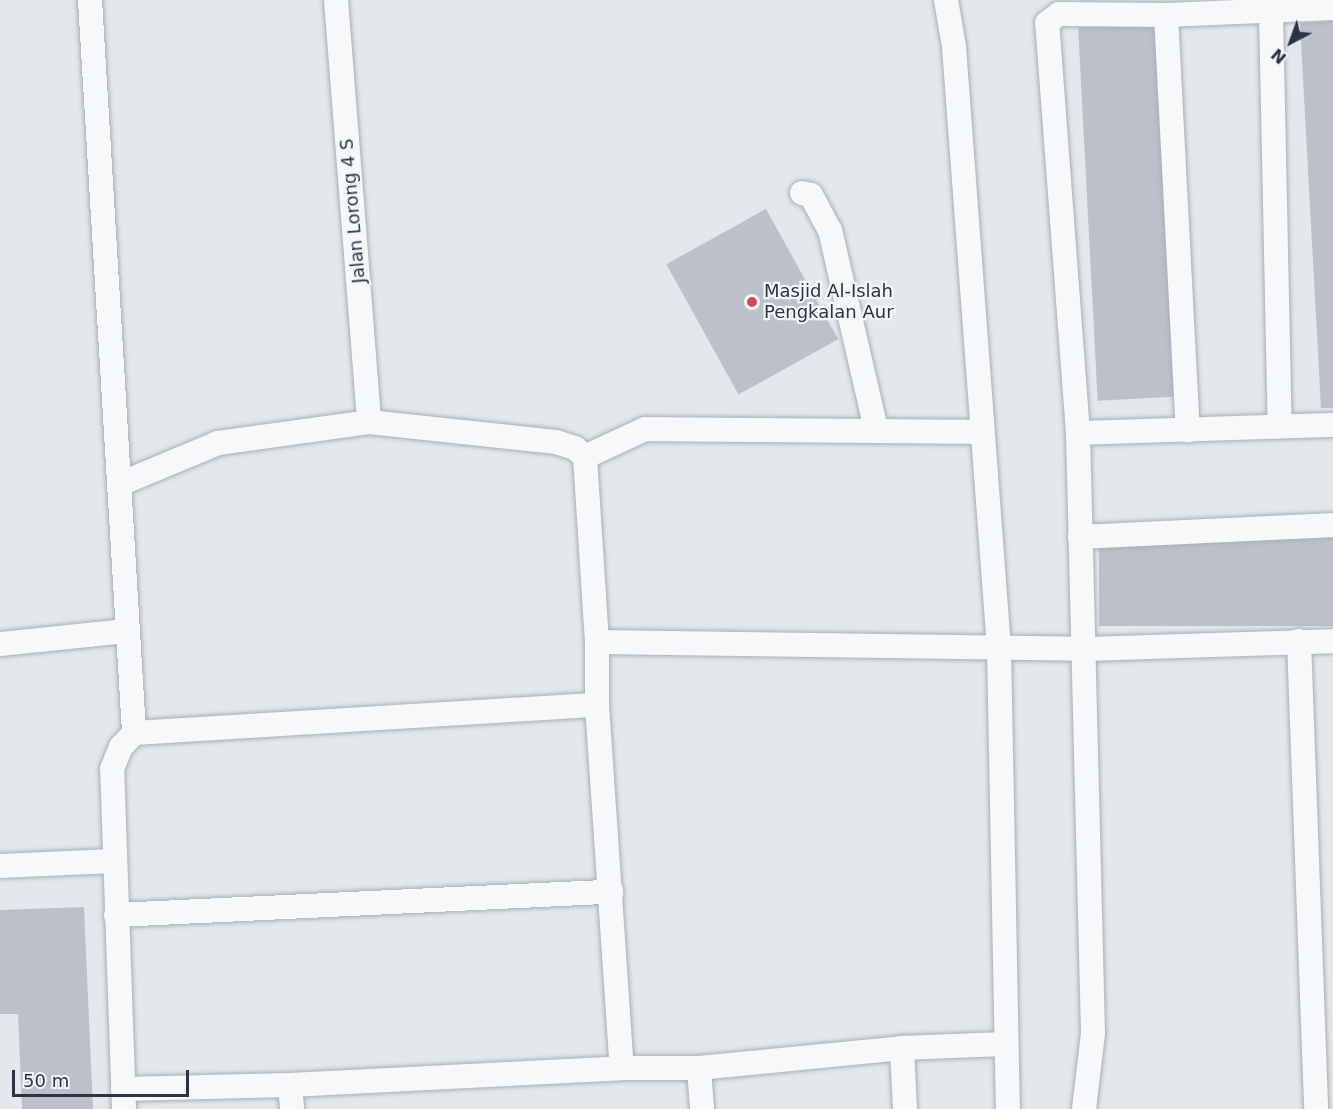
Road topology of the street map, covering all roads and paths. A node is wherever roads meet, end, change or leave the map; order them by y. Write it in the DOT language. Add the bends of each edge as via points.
graph roads {
  1 [pos="90,0"];
  2 [pos="336,0"];
  3 [pos="946,0"];
  4 [pos="1333,8"];
  5 [pos="1271,12"];
  6 [pos="1166,15"];
  7 [pos="802,193"];
  8 [pos="369,422"];
  9 [pos="1333,425"];
  10 [pos="1280,426"];
  11 [pos="876,429"];
  12 [pos="1188,430"];
  13 [pos="981,432"];
  14 [pos="1078,433"];
  15 [pos="585,457"];
  16 [pos="120,483"];
  17 [pos="1333,525"];
  18 [pos="1080,537"];
  19 [pos="126,631"];
  20 [pos="1299,641"];
  21 [pos="1333,641"];
  22 [pos="597,642"];
  23 [pos="0,644"];
  24 [pos="999,648"];
  25 [pos="1083,649"];
  26 [pos="597,705"];
  27 [pos="134,733"];
  28 [pos="113,861"];
  29 [pos="0,866"];
  30 [pos="611,892"];
  31 [pos="116,915"];
  32 [pos="1004,1044"];
  33 [pos="902,1048"];
  34 [pos="622,1068"];
  35 [pos="699,1068"];
  36 [pos="291,1097"];
  37 [pos="124,1099"];
  38 [pos="702,1109"];
  39 [pos="905,1109"];
  40 [pos="1008,1109"];
  41 [pos="1084,1109"];
  42 [pos="1316,1109"];
  1 -- 16 [label="street"];
  2 -- 8 [label="street, Jalan Lorong 4 S"];
  3 -- 13 [label="street" via="954,47"];
  4 -- 5 [label="street"];
  5 -- 6 [label="street"];
  5 -- 10 [label="street"];
  6 -- 12 [label="street"];
  6 -- 14 [label="street" via="1052,16 1047,23"];
  7 -- 11 [label="street" via="811,195 830,230"];
  8 -- 15 [label="street" via="556,442 575,448"];
  8 -- 16 [label="street" via="218,443"];
  9 -- 10 [label="street"];
  10 -- 12 [label="street"];
  11 -- 13 [label="street"];
  11 -- 15 [label="street" via="645,429"];
  12 -- 14 [label="street"];
  13 -- 24 [label="street"];
  14 -- 18 [label="street"];
  15 -- 22 [label="street"];
  16 -- 19 [label="street"];
  17 -- 18 [label="street"];
  18 -- 25 [label="street"];
  19 -- 23 [label="street"];
  19 -- 27 [label="street"];
  20 -- 21 [label="street"];
  20 -- 25 [label="street"];
  20 -- 42 [label="street"];
  22 -- 24 [label="street"];
  22 -- 26 [label="street"];
  24 -- 25 [label="street"];
  24 -- 32 [label="street"];
  25 -- 41 [label="street" via="1093,1033"];
  26 -- 27 [label="street"];
  26 -- 30 [label="street"];
  27 -- 28 [label="street" via="121,747 112,768"];
  28 -- 29 [label="street"];
  28 -- 31 [label="street"];
  30 -- 31 [label="street"];
  30 -- 34 [label="street"];
  31 -- 37 [label="street"];
  32 -- 33 [label="street"];
  32 -- 40 [label="street"];
  33 -- 35 [label="street"];
  33 -- 39 [label="street"];
  34 -- 35 [label="street"];
  34 -- 36 [label="street"];
  35 -- 38 [label="street"];
  36 -- 37 [label="street"];
}
